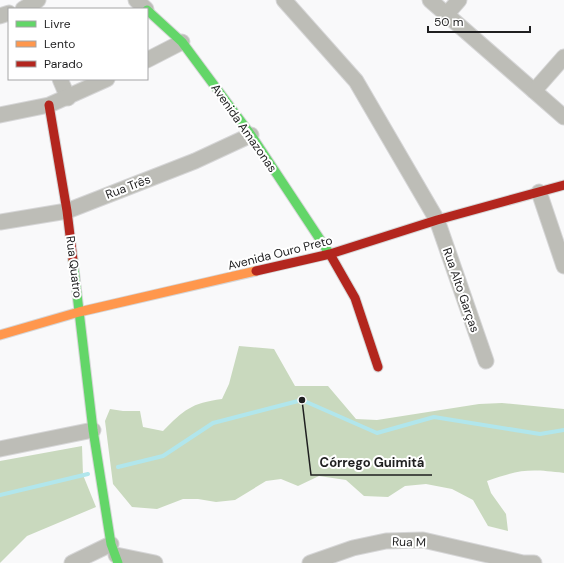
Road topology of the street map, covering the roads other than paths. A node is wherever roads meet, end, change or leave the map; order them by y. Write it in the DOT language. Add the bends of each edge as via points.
graph roads {
  1 [pos="136,0"];
  2 [pos="284,0"];
  3 [pos="430,0"];
  4 [pos="459,0"];
  5 [pos="144,8"];
  6 [pos="148,12"];
  7 [pos="446,15"];
  8 [pos="182,42"];
  9 [pos="564,57"];
  10 [pos="148,59"];
  11 [pos="60,80"];
  12 [pos="106,80"];
  13 [pos="534,91"];
  14 [pos="68,98"];
  15 [pos="49,105"];
  16 [pos="0,115"];
  17 [pos="564,117"];
  18 [pos="251,135"];
  19 [pos="564,185"];
  20 [pos="539,192"];
  21 [pos="67,211"];
  22 [pos="437,220"];
  23 [pos="0,222"];
  24 [pos="330,254"];
  25 [pos="564,266"];
  26 [pos="79,312"];
  27 [pos="0,335"];
  28 [pos="486,361"];
  29 [pos="378,367"];
  30 [pos="93,430"];
  31 [pos="0,449"];
  32 [pos="115,554"];
  33 [pos="72,563"];
  34 [pos="155,563"];
  35 [pos="310,563"];
  36 [pos="534,563"];
  1 -- 5 [label="street, Avenida Amazonas"];
  2 -- 22 [label="street, Rua Alto Garças" via="356,81"];
  3 -- 7 [label="street"];
  4 -- 7 [label="street"];
  6 -- 8 [label="street, Avenida Amazonas"];
  7 -- 13 [label="street"];
  8 -- 10 [label="street"];
  8 -- 18 [label="street, Avenida Amazonas"];
  9 -- 13 [label="street"];
  11 -- 14 [label="street"];
  12 -- 14 [label="street"];
  13 -- 17 [label="street"];
  14 -- 15 [label="street"];
  15 -- 16 [label="street"];
  15 -- 21 [label="street, Rua Quatro"];
  18 -- 21 [label="street, Rua Três" via="195,161"];
  18 -- 24 [label="street, Avenida Amazonas"];
  19 -- 20 [label="street, Avenida Ouro Preto"];
  20 -- 22 [label="street, Avenida Ouro Preto"];
  20 -- 25 [label="street"];
  21 -- 23 [label="street, Rua Três"];
  21 -- 26 [label="street, Rua Quatro"];
  22 -- 24 [label="street, Avenida Ouro Preto"];
  22 -- 28 [label="street, Rua Alto Garças"];
  24 -- 26 [label="street, Avenida Ouro Preto"];
  24 -- 29 [label="street, Avenida Amazonas" via="355,298"];
  26 -- 27 [label="street, Avenida Ouro Preto"];
  26 -- 30 [label="street, Rua Quatro"];
  30 -- 31 [label="street"];
  30 -- 32 [label="street, Rua Quatro"];
  32 -- 33 [label="street"];
  32 -- 34 [label="street"];
  35 -- 36 [label="street, Rua M" via="353,548 386,541 423,540"];
}
